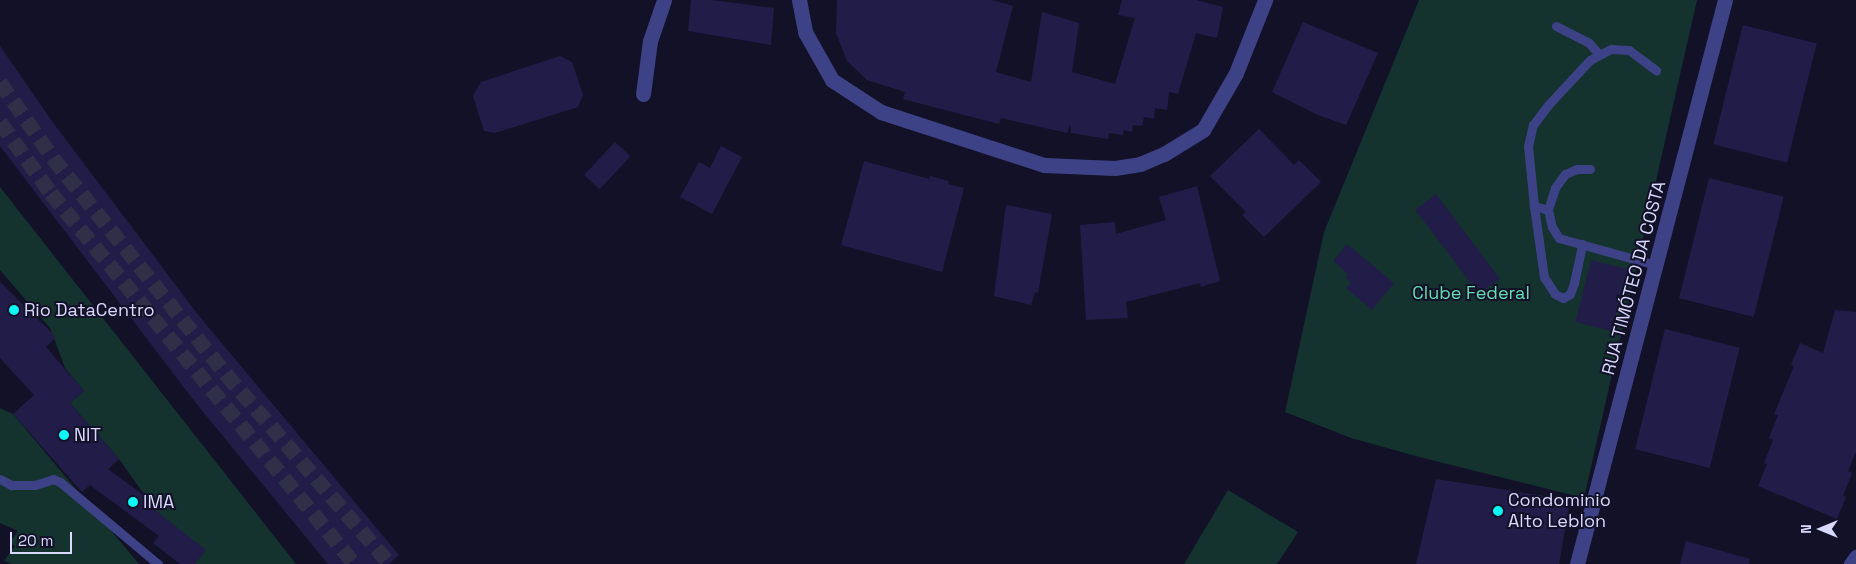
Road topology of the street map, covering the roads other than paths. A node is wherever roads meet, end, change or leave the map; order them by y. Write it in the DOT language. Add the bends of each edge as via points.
graph roads {
  1 [pos="664,0"];
  2 [pos="799,0"];
  3 [pos="1265,0"];
  4 [pos="1725,0"];
  5 [pos="1556,26"];
  6 [pos="1599,54"];
  7 [pos="1656,70"];
  8 [pos="643,94"];
  9 [pos="1590,168"];
  10 [pos="1534,206"];
  11 [pos="1548,210"];
  12 [pos="1582,244"];
  13 [pos="1656,265"];
  14 [pos="0,479"];
  15 [pos="1856,557"];
  16 [pos="158,564"];
  17 [pos="1577,564"];
  18 [pos="1851,564"];
  1 -- 8 [label="street" via="650,41"];
  2 -- 3 [label="street" via="805,32 832,80 881,112 1044,165 1115,168 1140,164 1164,154 1203,130 1236,73"];
  4 -- 13 [label="street, RUA TIMÓTEO DA COSTA"];
  5 -- 6 [label="lane" via="1589,43"];
  6 -- 7 [label="lane" via="1629,50"];
  6 -- 10 [label="lane" via="1567,84 1533,124 1528,146"];
  9 -- 11 [label="lane" via="1577,168 1564,174 1555,188"];
  10 -- 11 [label="lane"];
  10 -- 12 [label="lane" via="1544,276 1555,294 1564,298 1570,294 1574,283"];
  11 -- 12 [label="lane" via="1559,238"];
  12 -- 13 [label="lane"];
  13 -- 17 [label="street, RUA TIMÓTEO DA COSTA"];
  14 -- 16 [label="lane" via="11,485 53,479 60,482"];
  15 -- 18 [label="street"];
}
